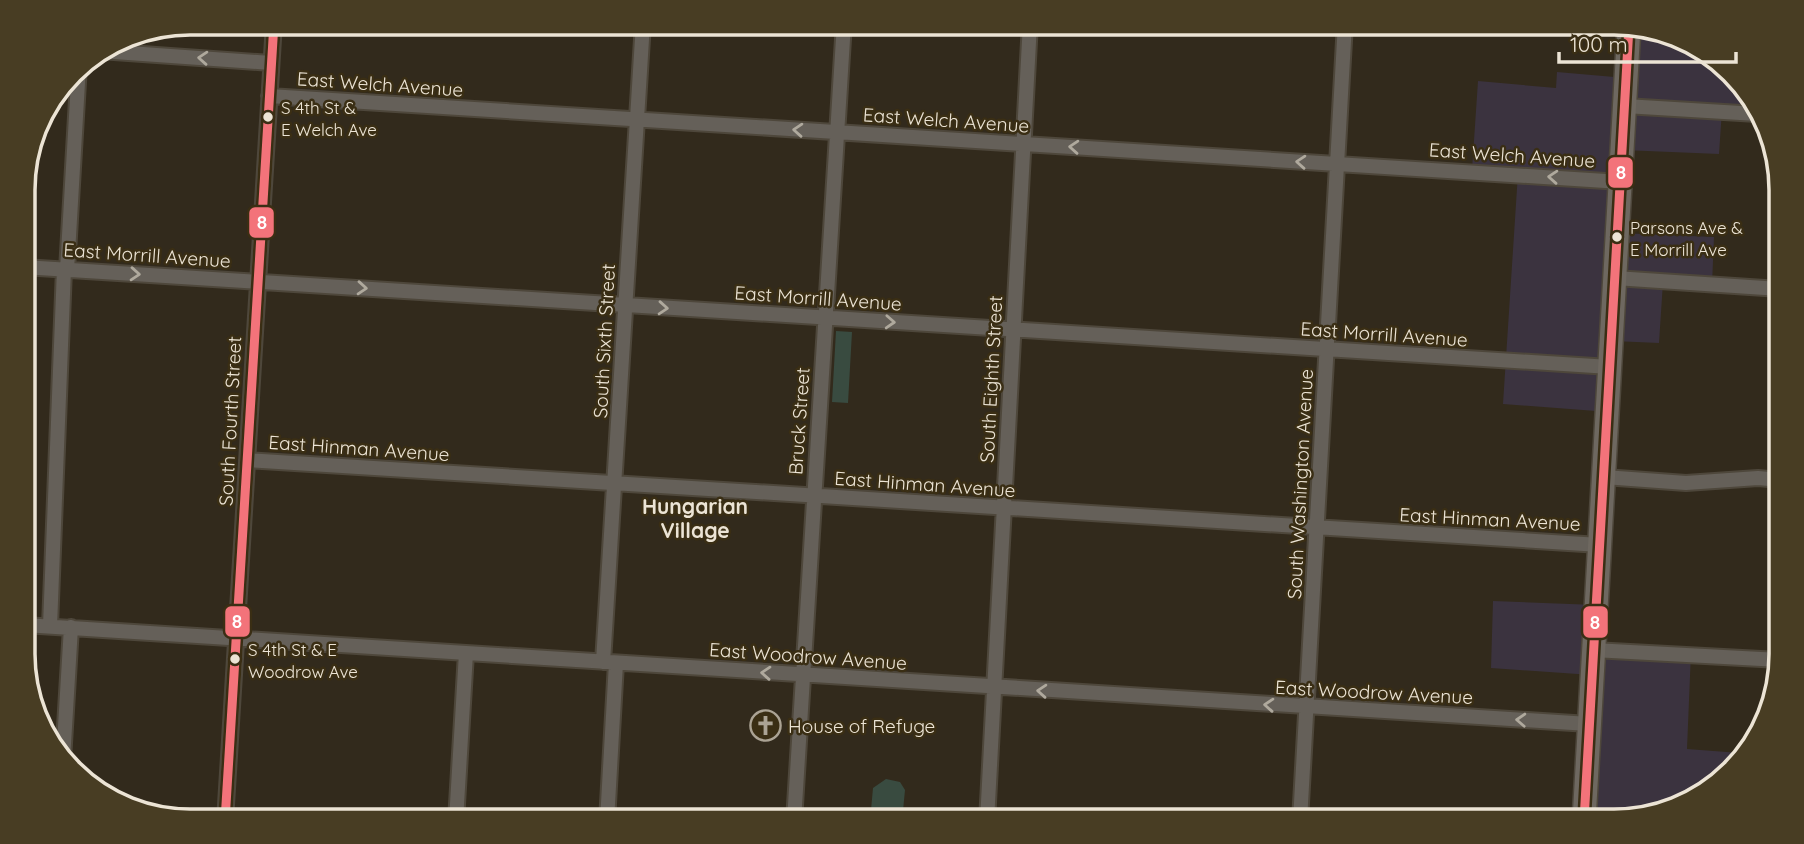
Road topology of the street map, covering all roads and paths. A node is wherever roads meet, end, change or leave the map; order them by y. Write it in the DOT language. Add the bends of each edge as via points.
graph roads {
  1 [pos="273,35"];
  2 [pos="642,35"];
  3 [pos="843,35"];
  4 [pos="1029,35"];
  5 [pos="1345,35"];
  6 [pos="1629,36"];
  7 [pos="119,52"];
  8 [pos="271,63"];
  9 [pos="78,82"];
  10 [pos="269,96"];
  11 [pos="1625,106"];
  12 [pos="1749,113"];
  13 [pos="637,119"];
  14 [pos="838,132"];
  15 [pos="1023,144"];
  16 [pos="1337,164"];
  17 [pos="1621,181"];
  18 [pos="35,268"];
  19 [pos="66,269"];
  20 [pos="1615,278"];
  21 [pos="258,282"];
  22 [pos="1769,288"];
  23 [pos="625,305"];
  24 [pos="825,318"];
  25 [pos="1013,330"];
  26 [pos="1327,349"];
  27 [pos="1610,367"];
  28 [pos="247,460"];
  29 [pos="1604,477"];
  30 [pos="1769,479"];
  31 [pos="615,483"];
  32 [pos="814,496"];
  33 [pos="1003,508"];
  34 [pos="1317,528"];
  35 [pos="1600,545"];
  36 [pos="35,625"];
  37 [pos="50,626"];
  38 [pos="71,627"];
  39 [pos="237,638"];
  40 [pos="1593,650"];
  41 [pos="466,653"];
  42 [pos="1769,659"];
  43 [pos="610,663"];
  44 [pos="803,676"];
  45 [pos="994,688"];
  46 [pos="1306,707"];
  47 [pos="1589,724"];
  48 [pos="64,744"];
  49 [pos="226,809"];
  50 [pos="457,809"];
  51 [pos="607,809"];
  52 [pos="795,809"];
  53 [pos="988,809"];
  54 [pos="1301,809"];
  55 [pos="1585,809"];
  1 -- 8 [label="street, South Fourth Street"];
  2 -- 13 [label="street, South Sixth Street"];
  3 -- 14 [label="street, Bruck Street"];
  4 -- 15 [label="street, South Eighth Street"];
  5 -- 16 [label="street, South Washington Avenue"];
  6 -- 11 [label="main road"];
  8 -- 7 [label="street, East Welch Avenue, one-way"];
  8 -- 10 [label="street, South Fourth Street"];
  9 -- 19 [label="street"];
  10 -- 13 [label="street, East Welch Avenue"];
  10 -- 21 [label="street, South Fourth Street"];
  11 -- 12 [label="street"];
  11 -- 17 [label="main road"];
  14 -- 13 [label="street, East Welch Avenue, one-way"];
  13 -- 23 [label="street, South Sixth Street"];
  14 -- 15 [label="street, East Welch Avenue"];
  14 -- 24 [label="street, Bruck Street"];
  16 -- 15 [label="street, East Welch Avenue, one-way"];
  15 -- 25 [label="street, South Eighth Street"];
  17 -- 16 [label="street, East Welch Avenue, one-way"];
  16 -- 26 [label="street, South Washington Avenue"];
  17 -- 20 [label="main road"];
  18 -- 19 [label="street, East Morrill Avenue"];
  19 -- 21 [label="street, East Morrill Avenue, one-way"];
  19 -- 37 [label="street"];
  20 -- 22 [label="street"];
  20 -- 27 [label="main road"];
  21 -- 23 [label="street, East Morrill Avenue, one-way"];
  21 -- 28 [label="street, South Fourth Street"];
  23 -- 24 [label="street, East Morrill Avenue, one-way"];
  23 -- 31 [label="street, South Sixth Street"];
  24 -- 25 [label="street, East Morrill Avenue, one-way"];
  24 -- 32 [label="street, Bruck Street"];
  25 -- 26 [label="street, East Morrill Avenue"];
  25 -- 33 [label="street, South Eighth Street"];
  26 -- 27 [label="street, East Morrill Avenue"];
  26 -- 34 [label="street, South Washington Avenue"];
  27 -- 29 [label="main road"];
  28 -- 31 [label="street, East Hinman Avenue"];
  28 -- 39 [label="street, South Fourth Street"];
  29 -- 30 [label="street" via="1686,483"];
  29 -- 35 [label="main road"];
  31 -- 32 [label="street, East Hinman Avenue"];
  31 -- 43 [label="street, South Sixth Street"];
  32 -- 33 [label="street, East Hinman Avenue"];
  32 -- 44 [label="street, Bruck Street"];
  33 -- 34 [label="street, East Hinman Avenue"];
  33 -- 45 [label="street, South Eighth Street"];
  34 -- 35 [label="street, East Hinman Avenue"];
  34 -- 46 [label="street, South Washington Avenue"];
  35 -- 40 [label="main road"];
  36 -- 37 [label="street, East Woodrow Avenue"];
  37 -- 38 [label="street, East Woodrow Avenue"];
  38 -- 39 [label="street, East Woodrow Avenue"];
  38 -- 48 [label="street"];
  39 -- 41 [label="street, East Woodrow Avenue"];
  39 -- 49 [label="street, South Fourth Street"];
  40 -- 42 [label="street"];
  40 -- 47 [label="main road"];
  41 -- 43 [label="street, East Woodrow Avenue"];
  41 -- 50 [label="street"];
  44 -- 43 [label="street, East Woodrow Avenue, one-way"];
  43 -- 51 [label="street, South Sixth Street"];
  44 -- 45 [label="street, East Woodrow Avenue"];
  44 -- 52 [label="street, Bruck Street"];
  46 -- 45 [label="street, East Woodrow Avenue, one-way"];
  45 -- 53 [label="street, South Eighth Street"];
  47 -- 46 [label="street, East Woodrow Avenue, one-way"];
  46 -- 54 [label="street, South Washington Avenue"];
  47 -- 55 [label="main road"];
}
